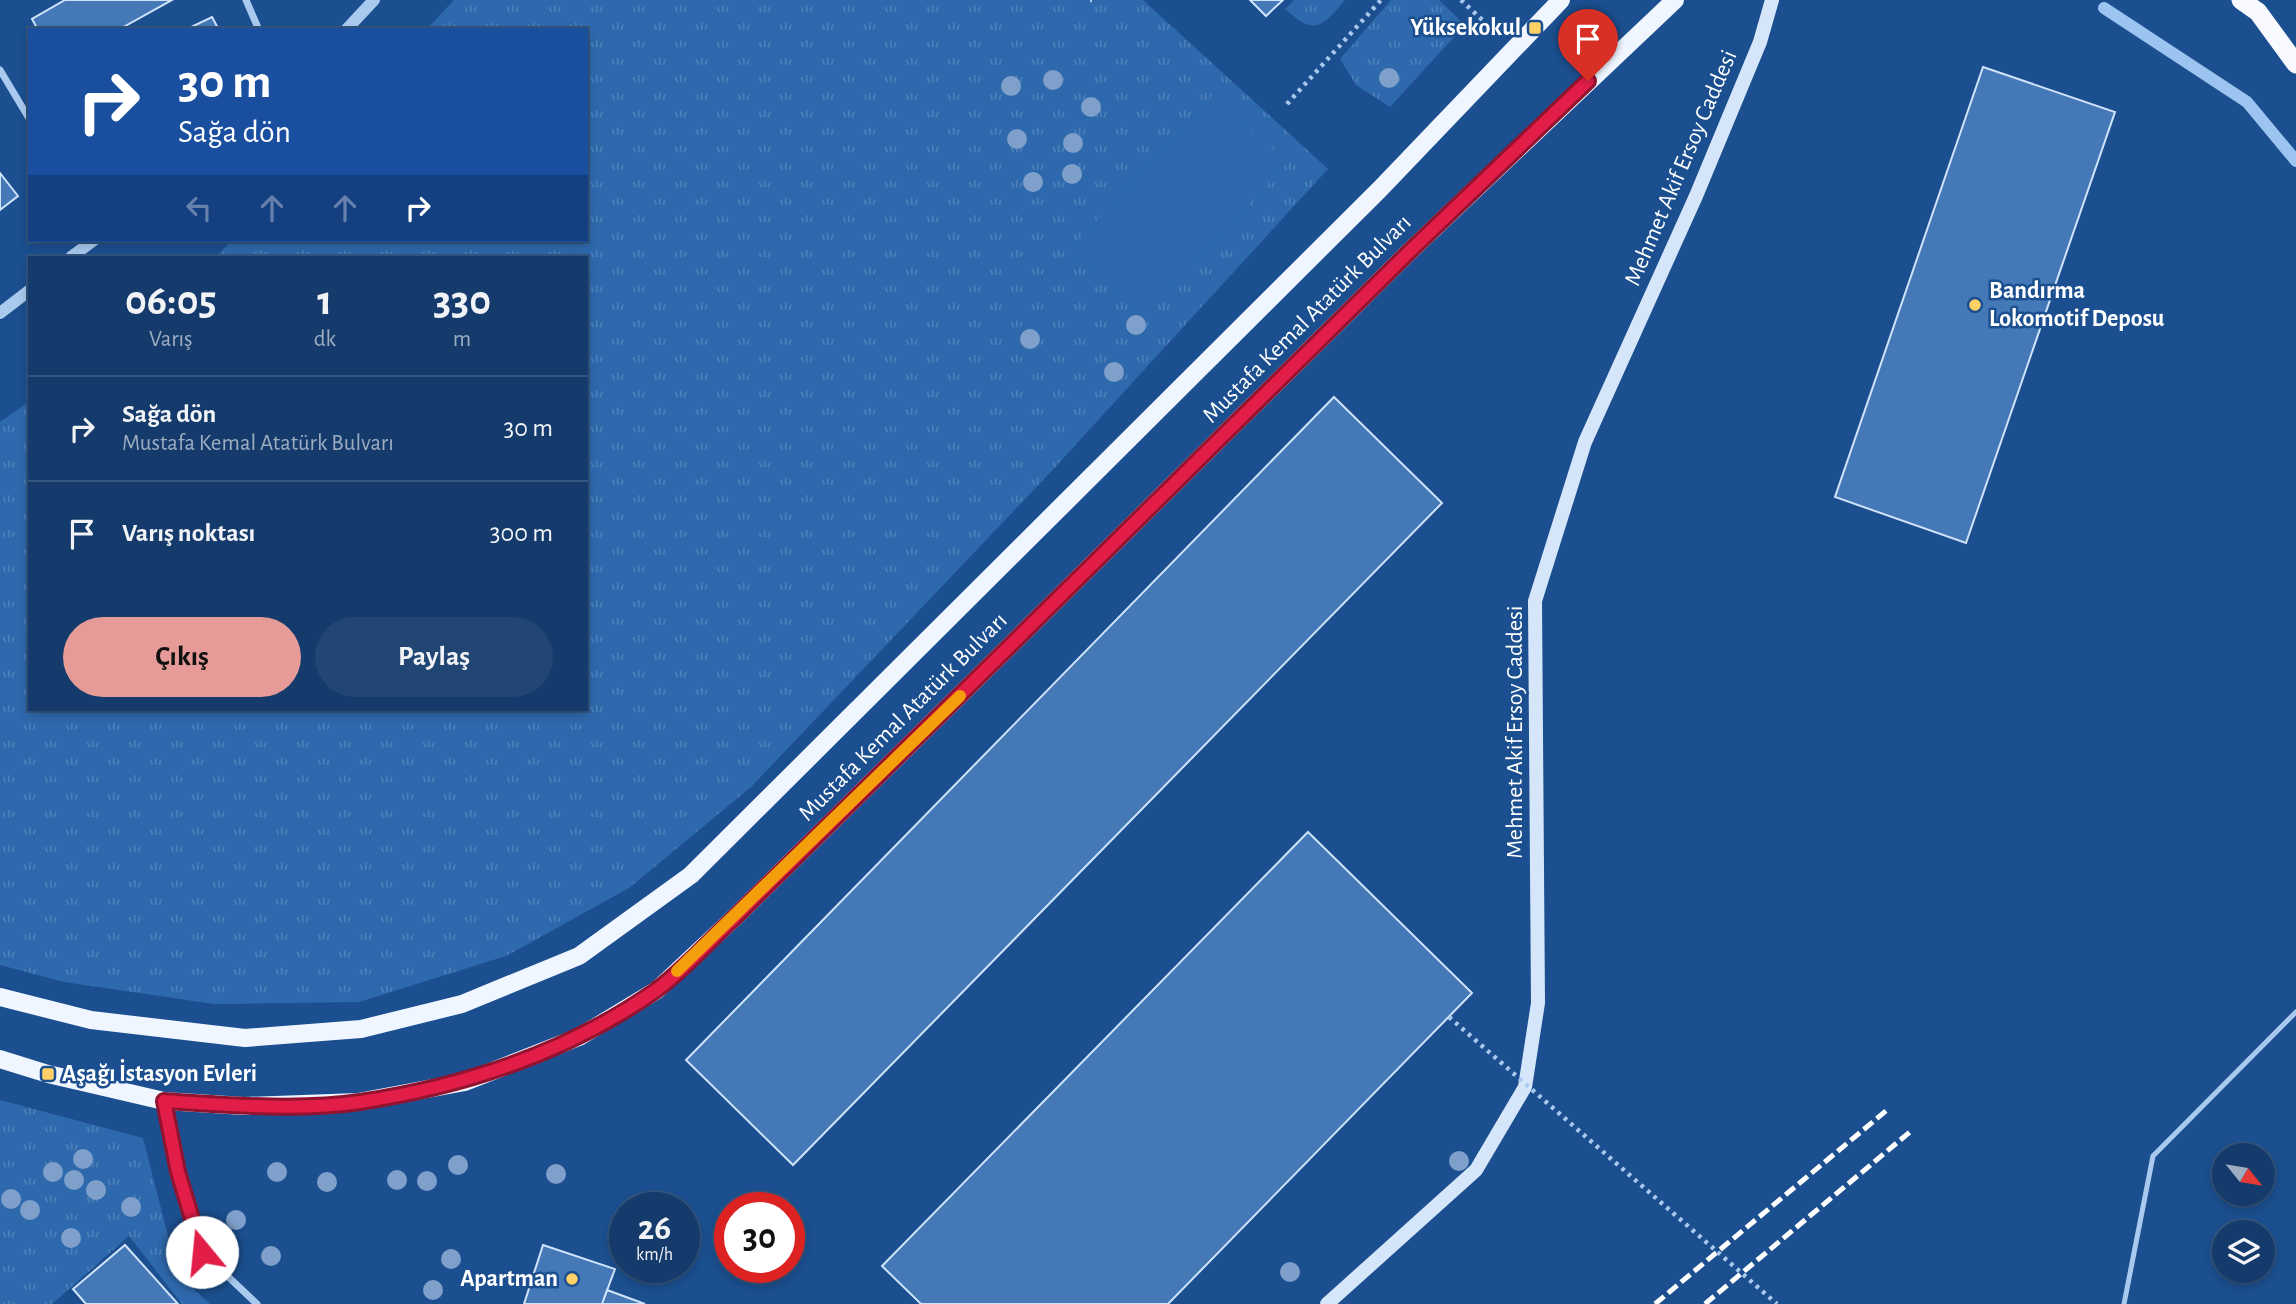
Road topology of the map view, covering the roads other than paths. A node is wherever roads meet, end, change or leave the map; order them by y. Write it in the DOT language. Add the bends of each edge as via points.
graph roads {
  1 [pos="246,0"];
  2 [pos="374,0"];
  3 [pos="1561,0"];
  4 [pos="1675,0"];
  5 [pos="1772,0"];
  6 [pos="2241,0"];
  7 [pos="258,28"];
  8 [pos="348,28"];
  9 [pos="2296,64"];
  10 [pos="0,70"];
  11 [pos="28,117"];
  12 [pos="91,242"];
  13 [pos="72,256"];
  14 [pos="28,292"];
  15 [pos="0,313"];
  16 [pos="0,997"];
  17 [pos="2296,1012"];
  18 [pos="0,1059"];
  19 [pos="164,1101"];
  20 [pos="257,1304"];
  21 [pos="1327,1304"];
  22 [pos="2124,1304"];
  1 -- 7 [label="street"];
  2 -- 8 [label="street"];
  3 -- 16 [label="main road, Mustafa Kemal Atatürk Bulvarı" via="1380,189 691,875 579,956 461,1004 361,1029 245,1038 91,1020"];
  4 -- 19 [label="main road, Mustafa Kemal Atatürk Bulvarı" via="1409,252 657,990 579,1037 465,1082 358,1102 244,1106"];
  5 -- 21 [label="main road, Mehmet Akif Ersoy Caddesi" via="1760,41 1696,196 1585,442 1535,601 1538,1003 1525,1087 1476,1170"];
  6 -- 9 [label="highway" via="2258,12"];
  10 -- 11 [label="street"];
  12 -- 13 [label="street"];
  14 -- 15 [label="street"];
  17 -- 22 [label="lane" via="2153,1156"];
  18 -- 19 [label="main road, Mustafa Kemal Atatürk Bulvarı"];
  19 -- 20 [label="street" via="178,1172 202,1252"];
}
